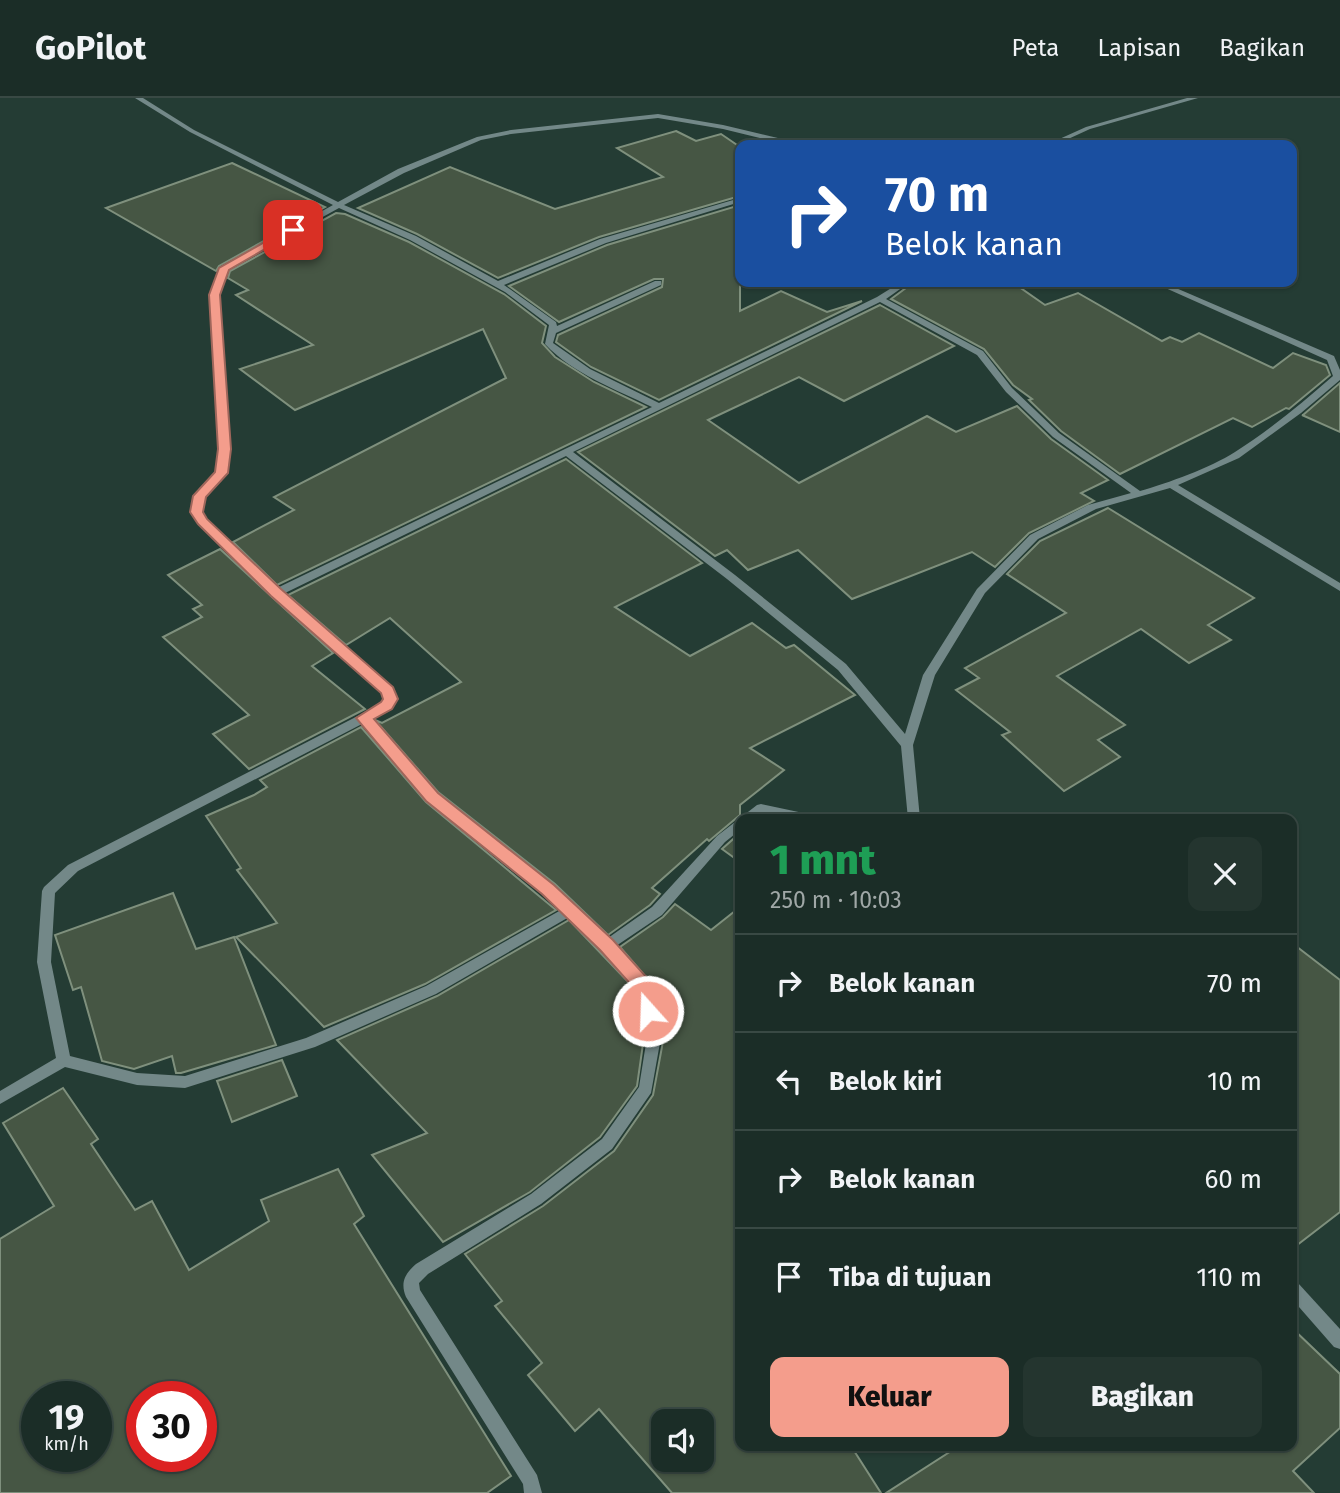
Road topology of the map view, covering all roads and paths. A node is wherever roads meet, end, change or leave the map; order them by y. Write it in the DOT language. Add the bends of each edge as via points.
graph roads {
  1 [pos="138,98"];
  2 [pos="1195,98"];
  3 [pos="776,140"];
  4 [pos="1061,140"];
  5 [pos="735,201"];
  6 [pos="338,205"];
  7 [pos="658,283"];
  8 [pos="499,284"];
  9 [pos="898,287"];
  10 [pos="1168,287"];
  11 [pos="880,299"];
  12 [pos="552,331"];
  13 [pos="660,407"];
  14 [pos="567,452"];
  15 [pos="1171,485"];
  16 [pos="1138,494"];
  17 [pos="1340,589"];
  18 [pos="276,593"];
  19 [pos="364,718"];
  20 [pos="907,745"];
  21 [pos="752,814"];
  22 [pos="787,814"];
  23 [pos="914,814"];
  24 [pos="735,827"];
  25 [pos="569,911"];
  26 [pos="607,945"];
  27 [pos="64,1060"];
  28 [pos="0,1098"];
  29 [pos="1297,1294"];
  30 [pos="1340,1341"];
  31 [pos="533,1493"];
  1 -- 6 [label="street" via="192,131"];
  2 -- 4 [label="street"];
  3 -- 6 [label="street" via="658,116 511,132 479,138 424,161"];
  5 -- 8 [label="street" via="603,241"];
  6 -- 8 [label="street"];
  6 -- 18 [label="street" via="224,268 215,295 225,449 221,473 200,496 196,512"];
  7 -- 12 [label="street"];
  8 -- 12 [label="street" via="550,319"];
  9 -- 11 [label="street"];
  10 -- 15 [label="street" via="1331,358 1338,377 1236,456"];
  11 -- 13 [label="street"];
  11 -- 16 [label="street" via="981,353 1009,390 1056,435"];
  12 -- 13 [label="street" via="549,344 555,349"];
  13 -- 14 [label="street"];
  14 -- 18 [label="street"];
  14 -- 20 [label="street" via="842,667"];
  15 -- 16 [label="street"];
  15 -- 17 [label="street"];
  16 -- 20 [label="street" via="1093,507 1034,537 981,590 929,674"];
  18 -- 19 [label="street" via="387,691 391,699 387,706"];
  19 -- 25 [label="street" via="432,797"];
  19 -- 27 [label="street" via="73,868 49,891 44,962"];
  20 -- 23 [label="street"];
  21 -- 22 [label="street" via="761,808"];
  24 -- 26 [label="street" via="657,911"];
  25 -- 26 [label="street"];
  25 -- 27 [label="street" via="431,990 310,1043 185,1082 137,1079"];
  26 -- 31 [label="street" via="642,985 654,1037 646,1089 607,1143 536,1199 411,1280 412,1292 531,1481"];
  27 -- 28 [label="street"];
  29 -- 30 [label="street"];
}
